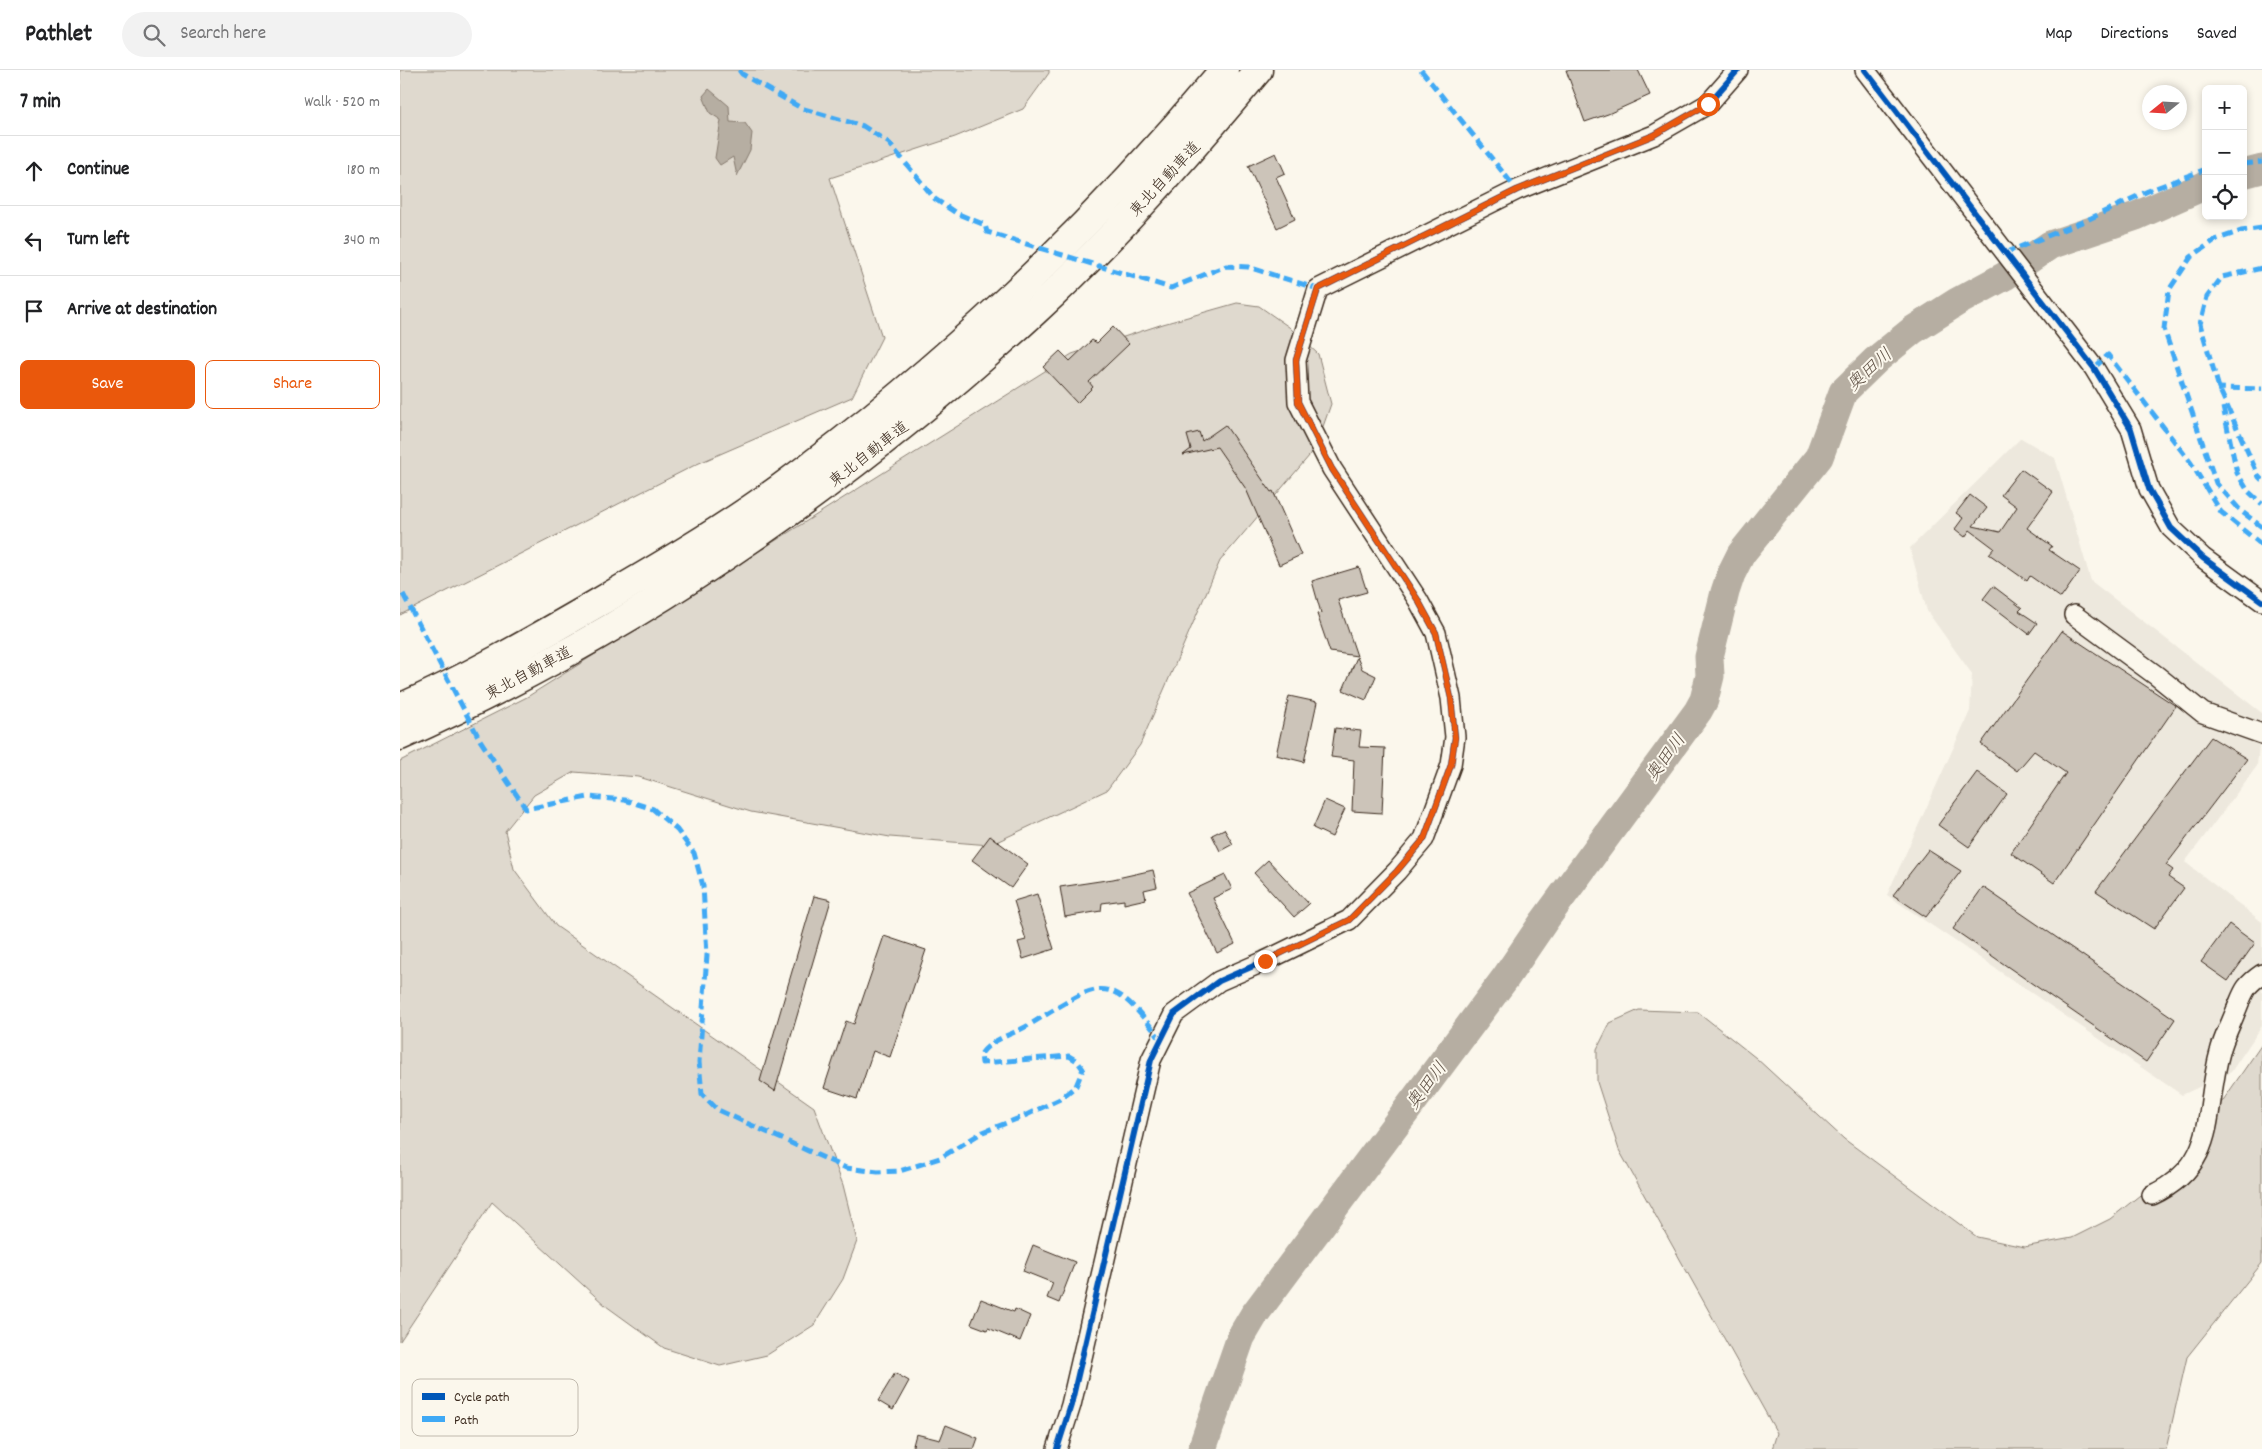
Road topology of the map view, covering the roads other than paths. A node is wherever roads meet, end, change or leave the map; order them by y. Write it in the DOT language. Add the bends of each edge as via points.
graph roads {
  1 [pos="1224,70"];
  2 [pos="1258,70"];
  3 [pos="1738,70"];
  4 [pos="1865,70"];
  5 [pos="2262,601"];
  6 [pos="2074,616"];
  7 [pos="400,708"];
  8 [pos="2262,734"];
  9 [pos="400,736"];
  10 [pos="2262,974"];
  11 [pos="2152,1195"];
  12 [pos="1057,1449"];
  1 -- 7 [label="highway, 東北自動車道" via="1146,161 1078,230 951,349 864,424 778,490 656,569 516,650"];
  2 -- 9 [label="highway, 東北自動車道" via="1190,151 1096,250 1034,312 895,433 792,511 670,592 528,673"];
  3 -- 12 [label="street" via="1708,104 1654,135 1517,190 1318,289 1296,360 1298,402 1332,469 1436,633 1451,698 1455,738 1451,765 1424,839 1349,920 1219,980 1174,1014 1151,1060 1071,1405"];
  4 -- 5 [label="street" via="2094,368 2130,429 2149,489 2171,528 2203,558"];
  6 -- 8 [label="street" via="2203,714"];
  10 -- 11 [label="street" via="2247,984 2220,1052 2207,1133 2195,1162 2171,1186"];
}
